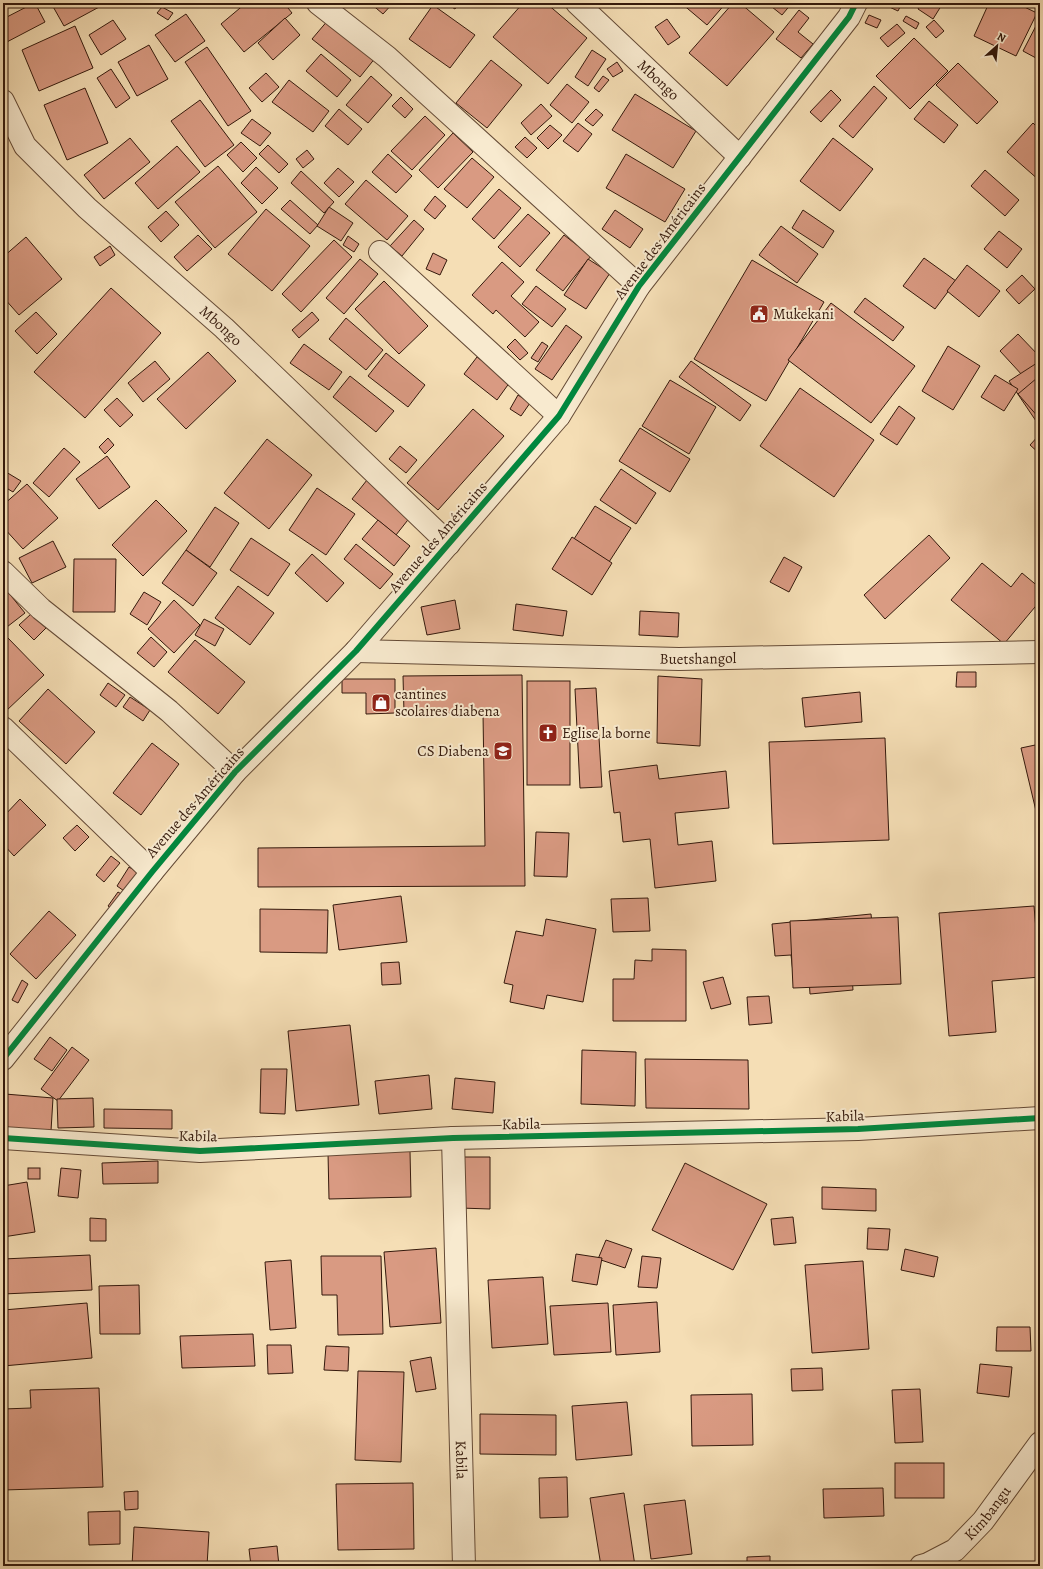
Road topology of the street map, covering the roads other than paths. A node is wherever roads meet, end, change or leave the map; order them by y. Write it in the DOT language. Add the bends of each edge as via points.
graph roads {
  1 [pos="318,3"];
  2 [pos="576,3"];
  3 [pos="856,3"];
  4 [pos="3,101"];
  5 [pos="740,156"];
  6 [pos="380,252"];
  7 [pos="639,286"];
  8 [pos="559,416"];
  9 [pos="450,544"];
  10 [pos="3,572"];
  11 [pos="1038,648"];
  12 [pos="356,650"];
  13 [pos="3,728"];
  14 [pos="235,772"];
  15 [pos="152,872"];
  16 [pos="3,1059"];
  17 [pos="1040,1118"];
  18 [pos="3,1138"];
  19 [pos="453,1138"];
  20 [pos="1040,1443"];
  21 [pos="464,1566"];
  22 [pos="921,1566"];
  1 -- 7 [label="street" via="387,57"];
  2 -- 5 [label="street, Mbongo"];
  3 -- 5 [label="street, Avenue des Américains" via="849,17"];
  4 -- 9 [label="street, Mbongo" via="25,146 76,197 224,328"];
  5 -- 7 [label="street, Avenue des Américains"];
  6 -- 8 [label="street"];
  7 -- 8 [label="street, Avenue des Américains"];
  8 -- 9 [label="street, Avenue des Américains"];
  9 -- 12 [label="street, Avenue des Américains"];
  10 -- 14 [label="street" via="41,609 169,711"];
  11 -- 12 [label="street, Buetshangol" via="679,659"];
  12 -- 14 [label="street, Avenue des Américains"];
  13 -- 15 [label="street"];
  14 -- 15 [label="street, Avenue des Américains"];
  15 -- 16 [label="street, Avenue des Américains"];
  17 -- 19 [label="street, Kabila" via="858,1129"];
  18 -- 19 [label="street, Kabila" via="200,1151"];
  19 -- 21 [label="street, Kabila"];
  20 -- 22 [label="street, Kimbangu" via="983,1521 965,1541 955,1550"];
}
